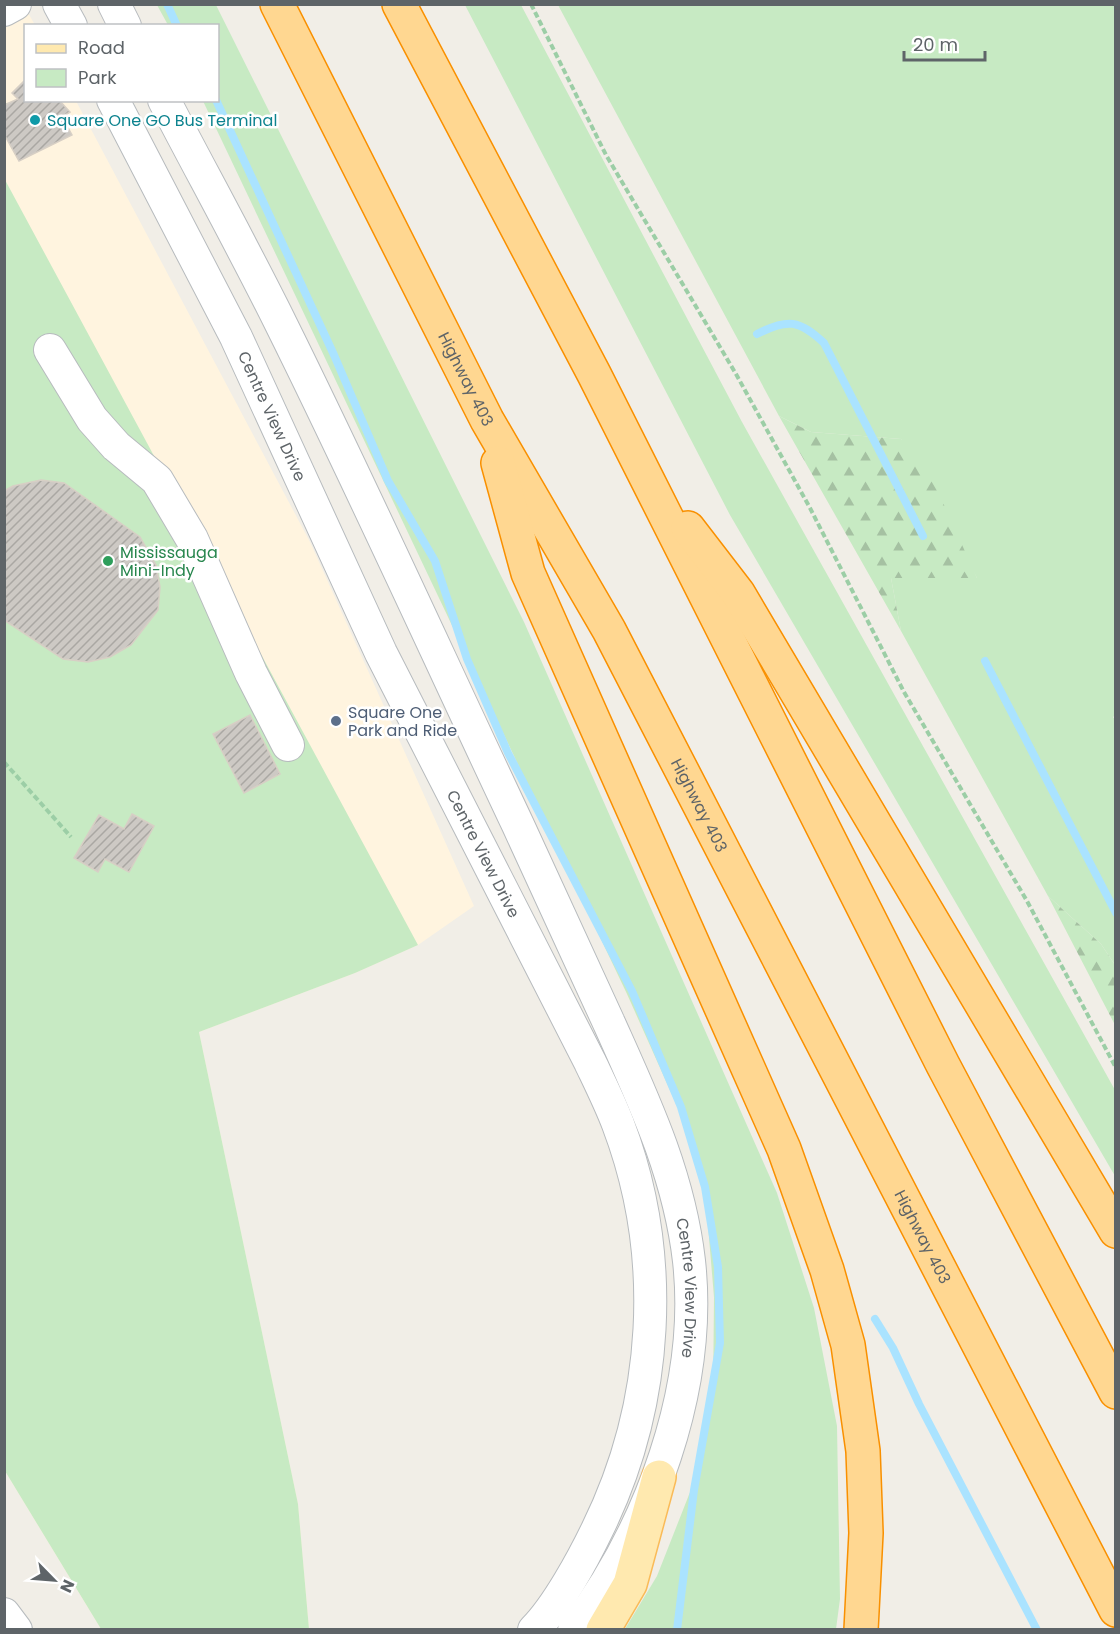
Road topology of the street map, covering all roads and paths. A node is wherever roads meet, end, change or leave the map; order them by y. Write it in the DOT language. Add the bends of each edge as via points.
graph roads {
  1 [pos="15,4"];
  2 [pos="59,4"];
  3 [pos="114,4"];
  4 [pos="277,4"];
  5 [pos="399,4"];
  6 [pos="531,4"];
  7 [pos="4,10"];
  8 [pos="70,24"];
  9 [pos="124,24"];
  10 [pos="114,102"];
  11 [pos="165,102"];
  12 [pos="50,350"];
  13 [pos="487,420"];
  14 [pos="639,464"];
  15 [pos="288,745"];
  16 [pos="4,762"];
  17 [pos="71,837"];
  18 [pos="1116,1068"];
  19 [pos="1116,1231"];
  20 [pos="1116,1392"];
  21 [pos="659,1477"];
  22 [pos="1116,1610"];
  23 [pos="4,1614"];
  24 [pos="16,1629"];
  25 [pos="534,1629"];
  26 [pos="574,1629"];
  27 [pos="603,1629"];
  28 [pos="861,1629"];
  1 -- 7 [label="street"];
  2 -- 8 [label="street"];
  3 -- 9 [label="street"];
  4 -- 13 [label="highway, Highway 403"];
  5 -- 14 [label="highway"];
  6 -- 18 [label="path" via="606,155 736,374 904,692 1027,901"];
  10 -- 25 [label="street, Centre View Drive" via="236,337 381,653 590,1062 618,1125 635,1181 648,1246 650,1287 649,1358 639,1416 622,1475 600,1526 585,1555"];
  11 -- 21 [label="street, Centre View Drive" via="281,324 660,1135 687,1250 690,1302 681,1388"];
  12 -- 15 [label="street" via="92,419 116,446 157,480 192,538 251,673"];
  13 -- 22 [label="highway, Highway 403" via="609,630"];
  13 -- 28 [label="highway" via="528,573 784,1149 827,1270 848,1345 862,1451 866,1533"];
  14 -- 19 [label="highway" via="738,593"];
  14 -- 20 [label="highway" via="943,1065"];
  16 -- 17 [label="path"];
  21 -- 26 [label="street, Centre View Drive" via="611,1576"];
  21 -- 27 [label="main road" via="630,1584"];
  23 -- 24 [label="street"];
}
